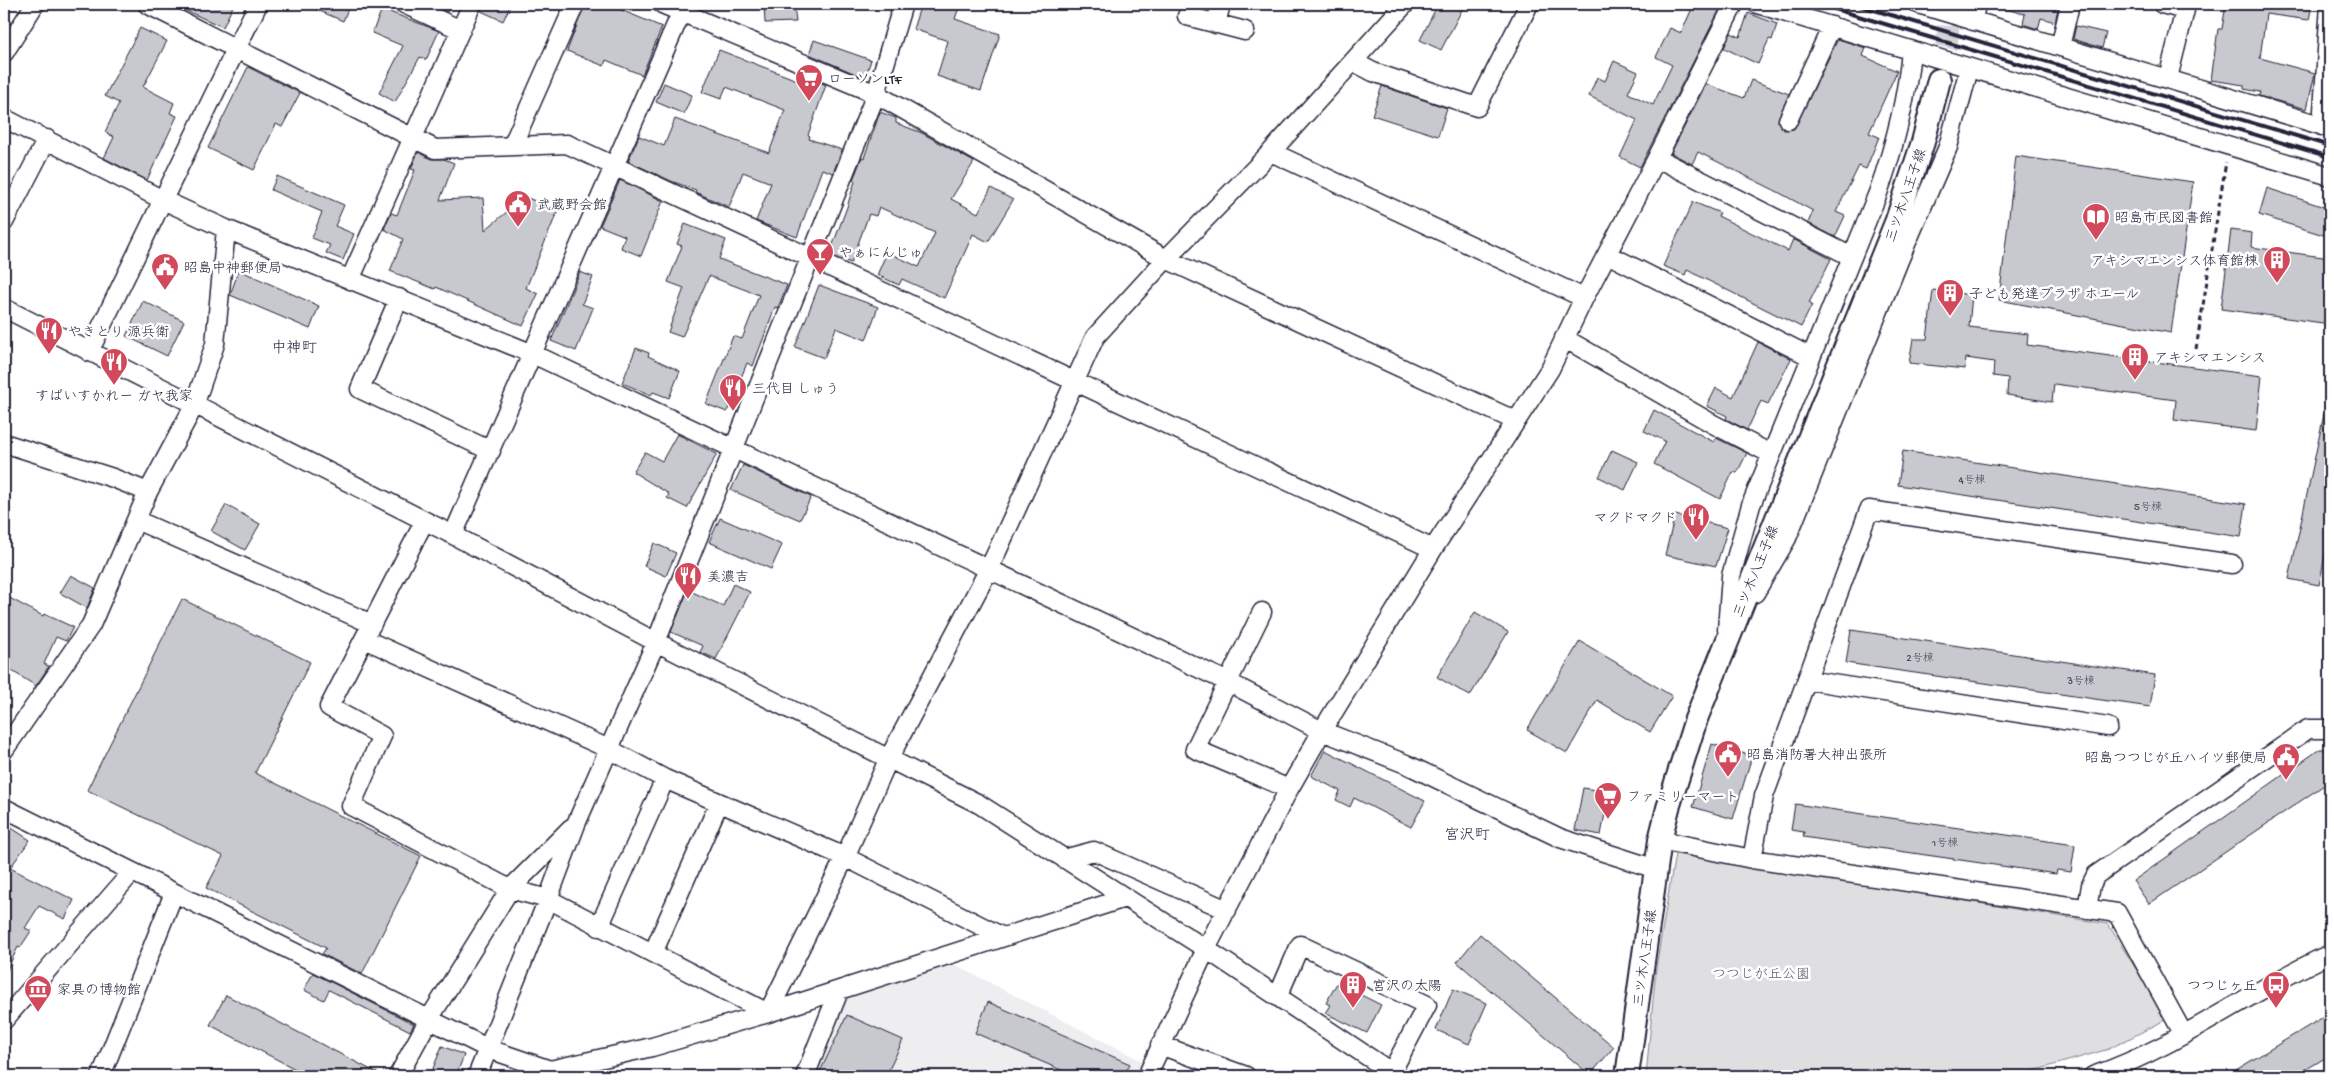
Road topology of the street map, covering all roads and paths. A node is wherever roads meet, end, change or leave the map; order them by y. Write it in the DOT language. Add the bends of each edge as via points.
graph roads {
  1 [pos="35,4"];
  2 [pos="147,4"];
  3 [pos="258,4"];
  4 [pos="404,4"];
  5 [pos="472,4"];
  6 [pos="575,4"];
  7 [pos="662,4"];
  8 [pos="903,4"];
  9 [pos="1221,4"];
  10 [pos="1405,4"];
  11 [pos="1529,4"];
  12 [pos="1734,4"];
  13 [pos="1757,4"];
  14 [pos="1921,4"];
  15 [pos="2070,4"];
  16 [pos="2162,4"];
  17 [pos="2330,4"];
  18 [pos="682,8"];
  19 [pos="1974,12"];
  20 [pos="1187,16"];
  21 [pos="1216,24"];
  22 [pos="1832,26"];
  23 [pos="461,30"];
  24 [pos="1244,30"];
  25 [pos="2060,47"];
  26 [pos="236,49"];
  27 [pos="1911,50"];
  28 [pos="4,53"];
  29 [pos="1354,62"];
  30 [pos="1969,69"];
  31 [pos="2168,78"];
  32 [pos="1939,80"];
  33 [pos="876,94"];
  34 [pos="4,118"];
  35 [pos="1788,120"];
  36 [pos="2326,127"];
  37 [pos="414,136"];
  38 [pos="47,139"];
  39 [pos="512,146"];
  40 [pos="2229,146"];
  41 [pos="1271,152"];
  42 [pos="1657,158"];
  43 [pos="614,166"];
  44 [pos="2330,176"];
  45 [pos="163,200"];
  46 [pos="4,222"];
  47 [pos="226,230"];
  48 [pos="1607,254"];
  49 [pos="811,257"];
  50 [pos="1852,257"];
  51 [pos="1166,259"];
  52 [pos="350,280"];
  53 [pos="399,298"];
  54 [pos="1584,298"];
  55 [pos="4,308"];
  56 [pos="1564,338"];
  57 [pos="2196,349"];
  58 [pos="89,352"];
  59 [pos="533,354"];
  60 [pos="1811,357"];
  61 [pos="1076,381"];
  62 [pos="194,406"];
  63 [pos="1516,422"];
  64 [pos="4,443"];
  65 [pos="734,450"];
  66 [pos="491,451"];
  67 [pos="1771,454"];
  68 [pos="148,492"];
  69 [pos="1750,512"];
  70 [pos="136,520"];
  71 [pos="424,522"];
  72 [pos="1773,528"];
  73 [pos="453,536"];
  74 [pos="1433,549"];
  75 [pos="2232,564"];
  76 [pos="989,569"];
  77 [pos="1262,612"];
  78 [pos="368,632"];
  79 [pos="656,642"];
  80 [pos="1726,642"];
  81 [pos="1806,680"];
  82 [pos="1228,682"];
  83 [pos="2108,727"];
  84 [pos="2330,729"];
  85 [pos="1322,731"];
  86 [pos="5,746"];
  87 [pos="609,749"];
  88 [pos="888,760"];
  89 [pos="665,779"];
  90 [pos="1289,789"];
  91 [pos="719,803"];
  92 [pos="4,808"];
  93 [pos="576,824"];
  94 [pos="1660,840"];
  95 [pos="845,857"];
  96 [pos="1064,858"];
  97 [pos="1752,859"];
  98 [pos="1656,869"];
  99 [pos="132,872"];
  100 [pos="510,890"];
  101 [pos="174,893"];
  102 [pos="1125,898"];
  103 [pos="548,899"];
  104 [pos="2088,909"];
  105 [pos="1227,910"];
  106 [pos="599,927"];
  107 [pos="1003,937"];
  108 [pos="1206,948"];
  109 [pos="653,954"];
  110 [pos="2330,954"];
  111 [pos="839,991"];
  112 [pos="1278,996"];
  113 [pos="768,1013"];
  114 [pos="429,1019"];
  115 [pos="4,1020"];
  116 [pos="2184,1035"];
  117 [pos="1160,1045"];
  118 [pos="489,1049"];
  119 [pos="550,1070"];
  120 [pos="2133,1070"];
  121 [pos="1394,1075"];
  122 [pos="101,1076"];
  123 [pos="398,1076"];
  124 [pos="477,1076"];
  125 [pos="532,1076"];
  126 [pos="806,1076"];
  127 [pos="1147,1076"];
  128 [pos="1246,1076"];
  129 [pos="1627,1076"];
  130 [pos="2094,1076"];
  1 -- 28 [label="street"];
  2 -- 26 [label="street"];
  3 -- 26 [label="street"];
  4 -- 23 [label="street"];
  5 -- 23 [label="street"];
  6 -- 39 [label="street"];
  7 -- 18 [label="street"];
  8 -- 33 [label="street"];
  9 -- 21 [label="street"];
  10 -- 29 [label="street"];
  11 -- 29 [label="street" via="1477,107 1373,72"];
  12 -- 42 [label="street"];
  13 -- 22 [label="street"];
  14 -- 19 [label="street"];
  15 -- 25 [label="street"];
  16 -- 31 [label="street" via="2185,10"];
  17 -- 36 [label="street"];
  18 -- 33 [label="street"];
  18 -- 43 [label="street"];
  19 -- 25 [label="street"];
  20 -- 21 [label="street"];
  21 -- 24 [label="street"];
  22 -- 27 [label="street"];
  22 -- 35 [label="street"];
  23 -- 37 [label="street"];
  25 -- 31 [label="street"];
  26 -- 37 [label="street"];
  26 -- 45 [label="street"];
  27 -- 30 [label="street"];
  27 -- 50 [label="street" via="1909,84 1900,126"];
  29 -- 41 [label="street"];
  30 -- 40 [label="street"];
  30 -- 80 [label="street" via="1948,147 1787,538"];
  31 -- 36 [label="street"];
  32 -- 72 [label="main road, 三ツ木八王子線" via="1897,220"];
  33 -- 49 [label="street"];
  33 -- 51 [label="street"];
  34 -- 38 [label="street"];
  37 -- 39 [label="street" via="434,149"];
  37 -- 52 [label="street"];
  38 -- 45 [label="street"];
  38 -- 46 [label="street"];
  39 -- 43 [label="street" via="567,144"];
  40 -- 44 [label="street"];
  40 -- 57 [label="path"];
  41 -- 51 [label="street"];
  41 -- 54 [label="street"];
  42 -- 48 [label="street"];
  42 -- 50 [label="street"];
  43 -- 49 [label="street"];
  43 -- 59 [label="street"];
  45 -- 47 [label="street"];
  45 -- 58 [label="street"];
  47 -- 52 [label="street"];
  47 -- 62 [label="street" via="215,344"];
  48 -- 54 [label="street"];
  48 -- 60 [label="street"];
  49 -- 61 [label="street"];
  49 -- 65 [label="street"];
  50 -- 60 [label="street"];
  51 -- 61 [label="street" via="1095,337"];
  51 -- 63 [label="street"];
  52 -- 53 [label="street"];
  53 -- 59 [label="street"];
  53 -- 66 [label="street" via="360,389"];
  54 -- 56 [label="street"];
  55 -- 58 [label="street"];
  56 -- 63 [label="street" via="1550,369"];
  56 -- 67 [label="street"];
  58 -- 62 [label="street"];
  59 -- 65 [label="street"];
  59 -- 66 [label="street"];
  60 -- 67 [label="street"];
  61 -- 74 [label="street"];
  61 -- 76 [label="street"];
  62 -- 68 [label="street"];
  62 -- 71 [label="street"];
  63 -- 74 [label="street"];
  64 -- 68 [label="street"];
  65 -- 76 [label="street"];
  65 -- 79 [label="street"];
  66 -- 73 [label="street"];
  67 -- 69 [label="street"];
  68 -- 70 [label="street"];
  69 -- 72 [label="street" via="1758,521"];
  69 -- 80 [label="street" via="1731,576"];
  70 -- 78 [label="street"];
  70 -- 86 [label="street" via="91,625"];
  71 -- 73 [label="street"];
  71 -- 78 [label="street"];
  72 -- 80 [label="main road, 三ツ木八王子線"];
  73 -- 79 [label="street"];
  74 -- 85 [label="street"];
  75 -- 81 [label="street" via="1869,510"];
  76 -- 82 [label="street"];
  76 -- 88 [label="street"];
  77 -- 82 [label="street"];
  78 -- 87 [label="street"];
  78 -- 100 [label="street" via="329,707 382,736 351,806"];
  79 -- 87 [label="street"];
  79 -- 88 [label="street"];
  80 -- 94 [label="main road, 三ツ木八王子線" via="1696,719"];
  81 -- 83 [label="street"];
  81 -- 97 [label="street" via="1764,796"];
  82 -- 85 [label="street"];
  82 -- 90 [label="street" via="1195,749"];
  84 -- 104 [label="street" via="2308,729 2096,875 2091,885"];
  85 -- 90 [label="street"];
  85 -- 98 [label="street" via="1406,764 1560,838"];
  87 -- 89 [label="street"];
  87 -- 93 [label="street"];
  88 -- 95 [label="street"];
  88 -- 96 [label="street" via="979,804"];
  89 -- 91 [label="street"];
  89 -- 106 [label="street"];
  90 -- 105 [label="street"];
  91 -- 95 [label="street"];
  91 -- 109 [label="street"];
  92 -- 99 [label="street"];
  93 -- 100 [label="street"];
  93 -- 103 [label="street"];
  94 -- 97 [label="street"];
  94 -- 98 [label="main road, 三ツ木八王子線"];
  95 -- 107 [label="street"];
  95 -- 113 [label="street"];
  96 -- 102 [label="street"];
  96 -- 105 [label="street" via="1094,851"];
  97 -- 104 [label="street"];
  98 -- 129 [label="main road, 三ツ木八王子線"];
  99 -- 101 [label="street"];
  99 -- 115 [label="street"];
  100 -- 103 [label="street"];
  100 -- 114 [label="street"];
  101 -- 114 [label="street"];
  101 -- 122 [label="street"];
  102 -- 107 [label="street"];
  102 -- 108 [label="street"];
  103 -- 106 [label="street"];
  103 -- 118 [label="street"];
  104 -- 116 [label="street" via="2117,914"];
  105 -- 108 [label="street"];
  106 -- 109 [label="street"];
  107 -- 111 [label="street"];
  108 -- 112 [label="street"];
  108 -- 117 [label="street"];
  109 -- 113 [label="street"];
  110 -- 116 [label="street" via="2301,967"];
  111 -- 113 [label="street"];
  111 -- 126 [label="street"];
  112 -- 121 [label="street"];
  112 -- 121 [label="street" via="1300,945 1427,1005"];
  113 -- 119 [label="street" via="652,1048"];
  114 -- 118 [label="street"];
  114 -- 123 [label="street"];
  116 -- 120 [label="street"];
  117 -- 127 [label="street"];
  117 -- 128 [label="street"];
  118 -- 119 [label="street"];
  118 -- 124 [label="street"];
  119 -- 125 [label="street"];
  120 -- 130 [label="street"];
}
